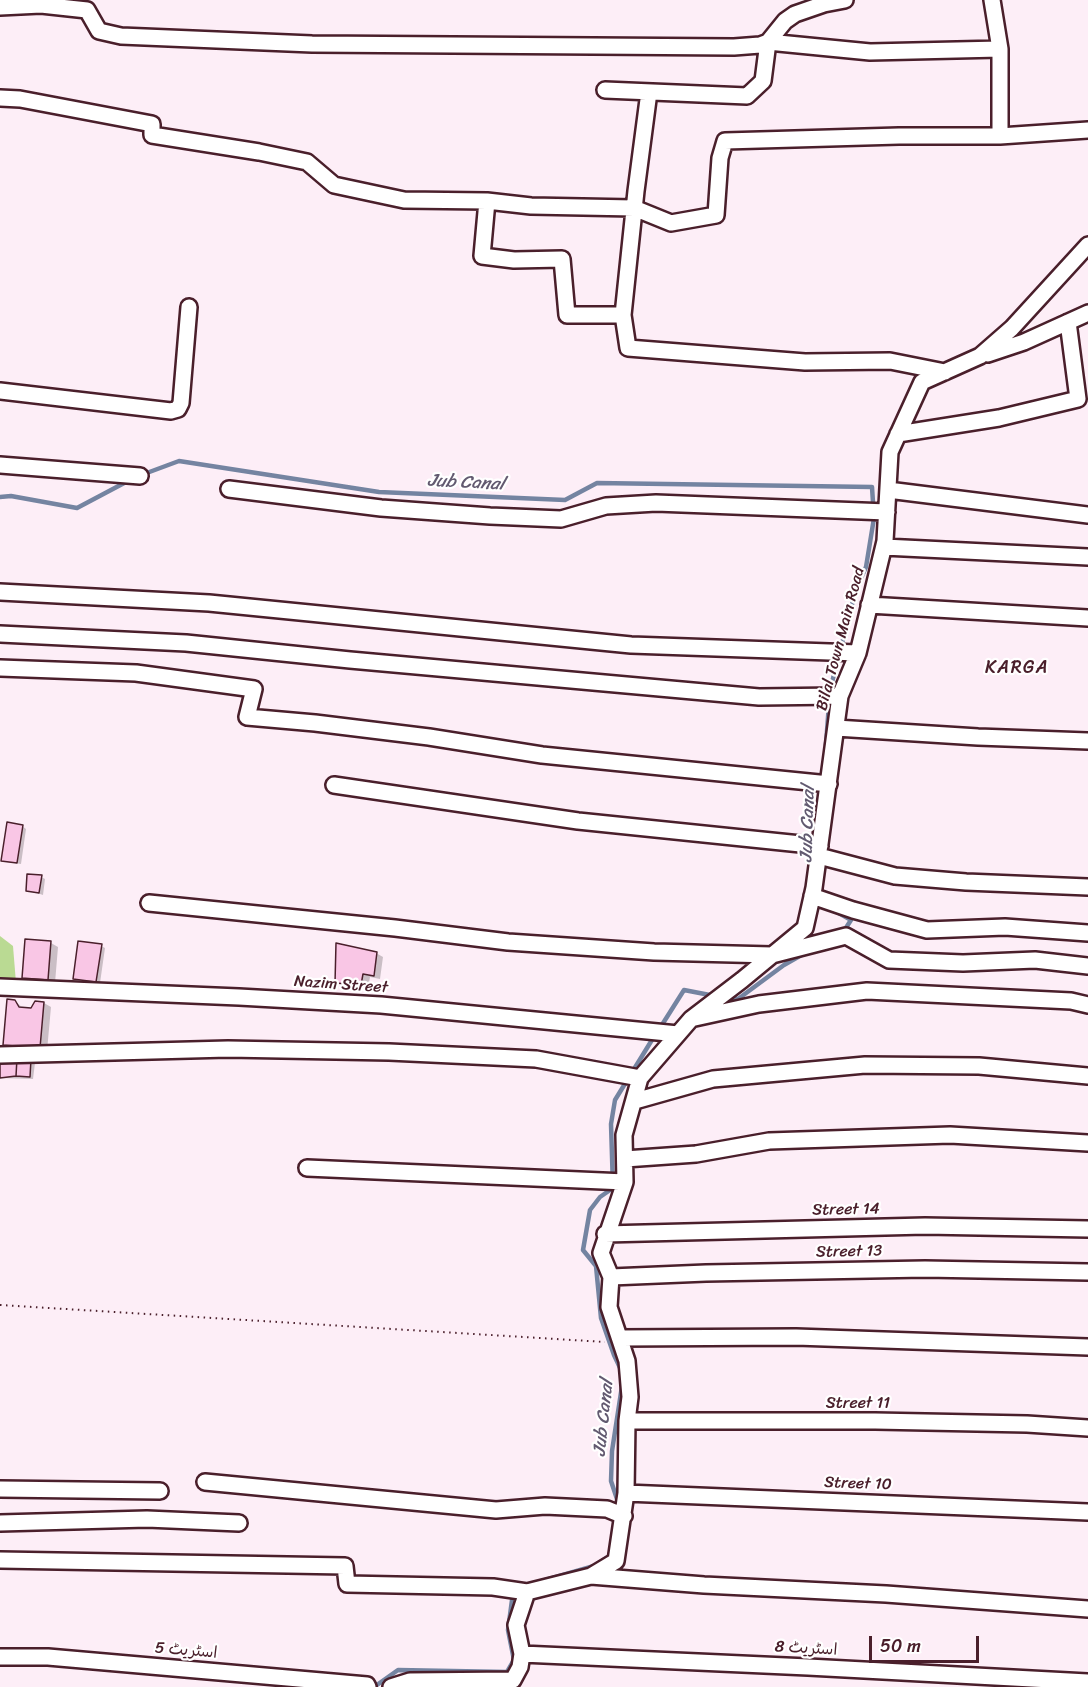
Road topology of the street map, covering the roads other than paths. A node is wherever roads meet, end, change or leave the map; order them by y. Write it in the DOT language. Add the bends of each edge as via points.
graph roads {
  1 [pos="845,0"];
  2 [pos="992,0"];
  3 [pos="824,2"];
  4 [pos="88,5"];
  5 [pos="0,7"];
  6 [pos="768,42"];
  7 [pos="1000,49"];
  8 [pos="605,90"];
  9 [pos="649,92"];
  10 [pos="0,98"];
  11 [pos="1088,130"];
  12 [pos="1000,136"];
  13 [pos="487,201"];
  14 [pos="634,207"];
  15 [pos="1088,245"];
  16 [pos="189,307"];
  17 [pos="1088,313"];
  18 [pos="623,315"];
  19 [pos="1068,322"];
  20 [pos="980,356"];
  21 [pos="945,372"];
  22 [pos="0,391"];
  23 [pos="898,434"];
  24 [pos="0,465"];
  25 [pos="140,476"];
  26 [pos="229,489"];
  27 [pos="888,490"];
  28 [pos="887,512"];
  29 [pos="1088,515"];
  30 [pos="884,547"];
  31 [pos="1088,557"];
  32 [pos="0,592"];
  33 [pos="869,605"];
  34 [pos="1088,618"];
  35 [pos="0,634"];
  36 [pos="858,652"];
  37 [pos="0,668"];
  38 [pos="840,696"];
  39 [pos="836,728"];
  40 [pos="1088,741"];
  41 [pos="828,784"];
  42 [pos="334,785"];
  43 [pos="819,851"];
  44 [pos="1088,886"];
  45 [pos="812,896"];
  46 [pos="149,903"];
  47 [pos="1088,933"];
  48 [pos="772,955"];
  49 [pos="1088,966"];
  50 [pos="0,987"];
  51 [pos="1088,1005"];
  52 [pos="691,1018"];
  53 [pos="678,1034"];
  54 [pos="0,1056"];
  55 [pos="1088,1077"];
  56 [pos="640,1078"];
  57 [pos="635,1101"];
  58 [pos="1088,1143"];
  59 [pos="625,1159"];
  60 [pos="307,1168"];
  61 [pos="625,1182"];
  62 [pos="1088,1230"];
  63 [pos="605,1234"];
  64 [pos="1088,1272"];
  65 [pos="611,1277"];
  66 [pos="620,1340"];
  67 [pos="1088,1347"];
  68 [pos="627,1421"];
  69 [pos="1088,1428"];
  70 [pos="205,1482"];
  71 [pos="0,1489"];
  72 [pos="160,1491"];
  73 [pos="626,1493"];
  74 [pos="1088,1512"];
  75 [pos="624,1515"];
  76 [pos="0,1522"];
  77 [pos="239,1523"];
  78 [pos="0,1560"];
  79 [pos="591,1576"];
  80 [pos="527,1592"];
  81 [pos="1088,1609"];
  82 [pos="522,1654"];
  83 [pos="0,1657"];
  84 [pos="1088,1682"];
  85 [pos="368,1687"];
  86 [pos="391,1687"];
  1 -- 3 [label="street"];
  2 -- 7 [label="street"];
  3 -- 6 [label="street" via="785,21"];
  4 -- 5 [label="street"];
  4 -- 6 [label="street" via="99,31 133,37 312,45 735,46"];
  6 -- 7 [label="street" via="870,52"];
  6 -- 9 [label="street" via="763,81 747,96"];
  7 -- 12 [label="street"];
  8 -- 9 [label="street"];
  9 -- 14 [label="street"];
  10 -- 13 [label="street" via="152,124 152,135 307,162 334,185 404,200"];
  11 -- 12 [label="street"];
  12 -- 14 [label="street" via="725,141 716,215 671,223"];
  13 -- 14 [label="street" via="531,206"];
  13 -- 18 [label="street" via="482,256 562,259 567,315"];
  14 -- 18 [label="street"];
  15 -- 20 [label="street, Bilal Town Main Road" via="1012,328"];
  16 -- 22 [label="street" via="178,409"];
  17 -- 19 [label="street"];
  18 -- 21 [label="street" via="628,348 806,362 890,361"];
  19 -- 20 [label="street"];
  19 -- 23 [label="street" via="1078,399 999,418"];
  20 -- 21 [label="street, Bilal Town Main Road"];
  21 -- 23 [label="street, Bilal Town Main Road" via="922,382"];
  23 -- 27 [label="street, Bilal Town Main Road" via="890,452"];
  24 -- 25 [label="street"];
  26 -- 28 [label="street" via="381,508 561,519 606,506 656,503"];
  27 -- 28 [label="street, Bilal Town Main Road"];
  27 -- 29 [label="street"];
  28 -- 30 [label="street, Bilal Town Main Road"];
  30 -- 31 [label="street"];
  30 -- 33 [label="street, Bilal Town Main Road"];
  32 -- 36 [label="street" via="209,603 632,645"];
  33 -- 34 [label="street"];
  33 -- 36 [label="street, Bilal Town Main Road"];
  35 -- 38 [label="street" via="186,643 759,697"];
  36 -- 38 [label="street, Bilal Town Main Road"];
  37 -- 41 [label="street" via="136,673 254,689 247,717 429,737 554,757"];
  38 -- 39 [label="street, Bilal Town Main Road"];
  39 -- 40 [label="street"];
  39 -- 41 [label="street, Bilal Town Main Road"];
  41 -- 43 [label="street, Bilal Town Main Road"];
  42 -- 43 [label="street"];
  43 -- 44 [label="street" via="895,876"];
  43 -- 45 [label="street, Bilal Town Main Road"];
  45 -- 47 [label="street" via="927,930 1005,927"];
  45 -- 48 [label="street, Bilal Town Main Road" via="805,928"];
  46 -- 48 [label="street" via="508,942"];
  48 -- 49 [label="street" via="846,936 889,960 1035,960"];
  48 -- 52 [label="street, Bilal Town Main Road"];
  50 -- 53 [label="street, Nazim Street" via="381,1005"];
  51 -- 52 [label="street" via="867,991 759,1004"];
  52 -- 53 [label="street, Bilal Town Main Road"];
  53 -- 56 [label="street, Bilal Town Main Road"];
  54 -- 56 [label="street" via="228,1049 389,1052 536,1059"];
  55 -- 57 [label="street" via="979,1066 864,1065 713,1078"];
  56 -- 57 [label="street, Bilal Town Main Road"];
  57 -- 59 [label="street, Bilal Town Main Road" via="624,1134"];
  58 -- 59 [label="street" via="950,1135 769,1141 696,1154"];
  59 -- 61 [label="street, Bilal Town Main Road"];
  60 -- 61 [label="street"];
  61 -- 63 [label="street, Bilal Town Main Road"];
  62 -- 63 [label="street, Street 14" via="925,1226"];
  63 -- 65 [label="street, Bilal Town Main Road" via="601,1253"];
  64 -- 65 [label="street, Street 13" via="925,1269"];
  65 -- 66 [label="street, Bilal Town Main Road" via="609,1307"];
  66 -- 67 [label="street" via="796,1337"];
  66 -- 68 [label="street, Bilal Town Main Road" via="627,1361"];
  68 -- 69 [label="street, Street 11" via="898,1422"];
  68 -- 73 [label="street, Bilal Town Main Road"];
  70 -- 75 [label="street" via="496,1509 607,1509"];
  71 -- 72 [label="street"];
  73 -- 74 [label="street, Street 10"];
  73 -- 75 [label="street, Bilal Town Main Road"];
  75 -- 79 [label="street, Bilal Town Main Road" via="616,1561"];
  76 -- 77 [label="street" via="147,1519"];
  78 -- 80 [label="street" via="345,1566 348,1584 493,1587"];
  79 -- 80 [label="street, Bilal Town Main Road"];
  79 -- 81 [label="street"];
  80 -- 82 [label="street" via="516,1625"];
  82 -- 84 [label="street, اسٹریٹ 8"];
  82 -- 86 [label="street" via="513,1680 410,1681"];
  83 -- 85 [label="street, اسٹریٹ 5" via="48,1657"];
}
